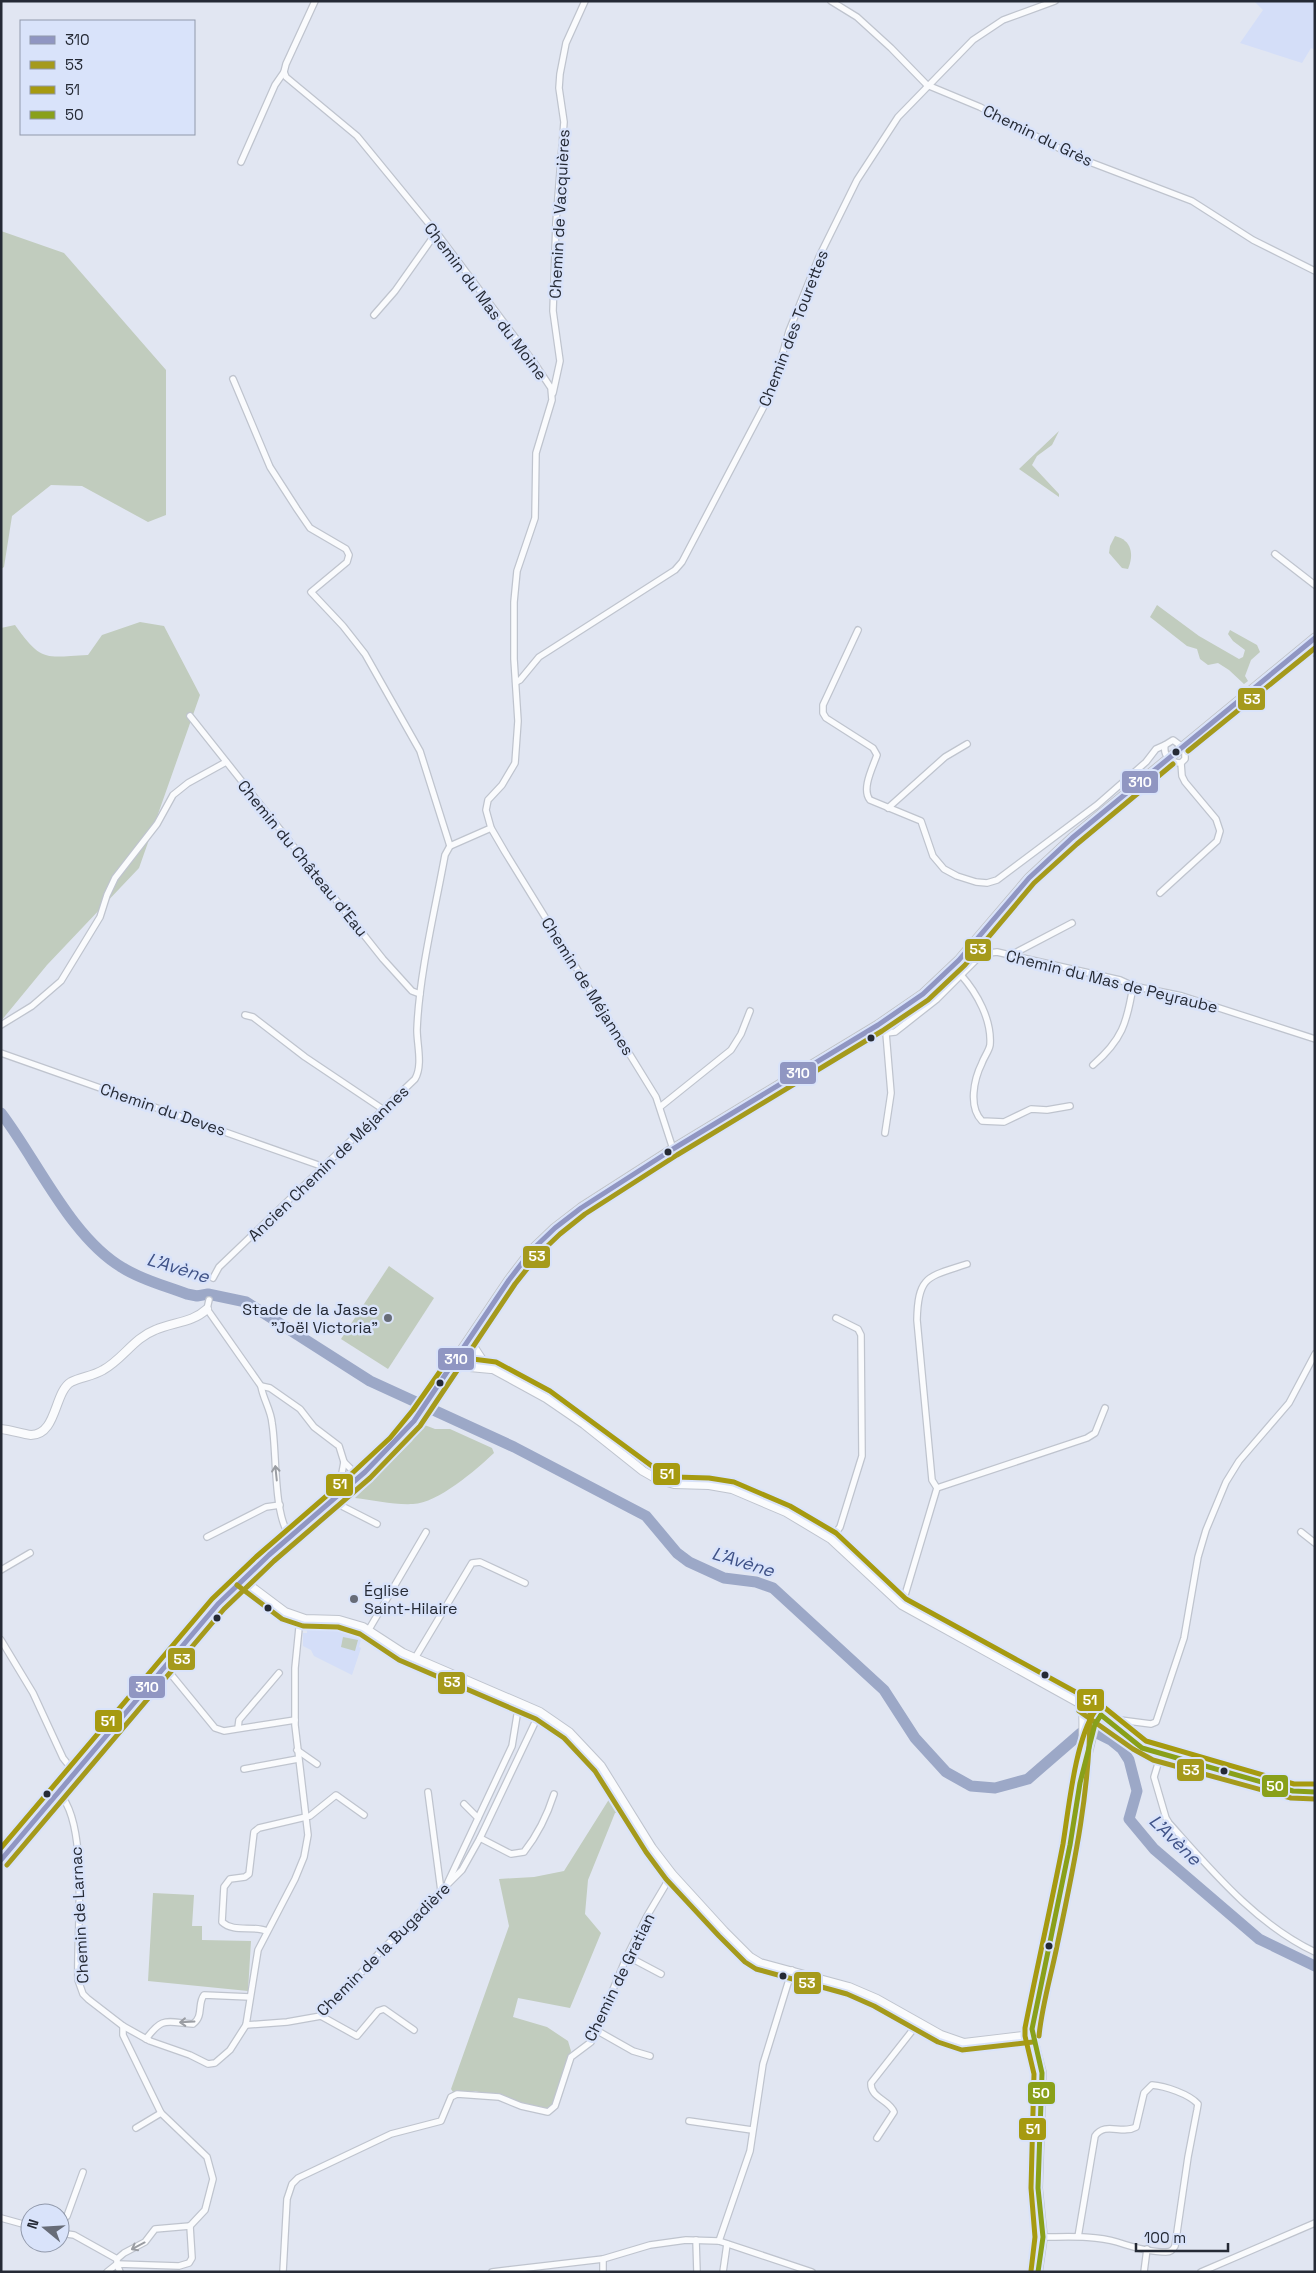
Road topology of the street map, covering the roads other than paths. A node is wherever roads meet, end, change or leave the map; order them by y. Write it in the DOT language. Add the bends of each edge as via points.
graph roads {
  1 [pos="315,1"];
  2 [pos="585,1"];
  3 [pos="831,1"];
  4 [pos="1055,1"];
  5 [pos="284,72"];
  6 [pos="928,85"];
  7 [pos="241,162"];
  8 [pos="436,233"];
  9 [pos="1315,271"];
  10 [pos="374,315"];
  11 [pos="233,379"];
  12 [pos="552,400"];
  13 [pos="1275,554"];
  14 [pos="1315,584"];
  15 [pos="858,630"];
  16 [pos="1315,638"];
  17 [pos="1305,646"];
  18 [pos="1315,653"];
  19 [pos="516,682"];
  20 [pos="190,716"];
  21 [pos="966,744"];
  22 [pos="1165,745"];
  23 [pos="1183,745"];
  24 [pos="1168,758"];
  25 [pos="226,762"];
  26 [pos="1182,763"];
  27 [pos="888,808"];
  28 [pos="492,828"];
  29 [pos="450,846"];
  30 [pos="1160,894"];
  31 [pos="1072,924"];
  32 [pos="1011,955"];
  33 [pos="961,975"];
  34 [pos="1133,986"];
  35 [pos="420,994"];
  36 [pos="750,1011"];
  37 [pos="245,1015"];
  38 [pos="1,1025"];
  39 [pos="878,1025"];
  40 [pos="886,1033"];
  41 [pos="1315,1039"];
  42 [pos="1,1053"];
  43 [pos="1093,1065"];
  44 [pos="1070,1106"];
  45 [pos="660,1107"];
  46 [pos="384,1110"];
  47 [pos="884,1133"];
  48 [pos="673,1149"];
  49 [pos="324,1167"];
  50 [pos="967,1264"];
  51 [pos="213,1278"];
  52 [pos="209,1300"];
  53 [pos="207,1309"];
  54 [pos="836,1318"];
  55 [pos="468,1340"];
  56 [pos="1315,1354"];
  57 [pos="454,1364"];
  58 [pos="493,1369"];
  59 [pos="260,1386"];
  60 [pos="1105,1408"];
  61 [pos="1,1428"];
  62 [pos="344,1462"];
  63 [pos="360,1478"];
  64 [pos="936,1488"];
  65 [pos="341,1493"];
  66 [pos="332,1501"];
  67 [pos="280,1505"];
  68 [pos="377,1524"];
  69 [pos="426,1532"];
  70 [pos="1301,1532"];
  71 [pos="290,1536"];
  72 [pos="206,1537"];
  73 [pos="832,1539"];
  74 [pos="1315,1542"];
  75 [pos="30,1552"];
  76 [pos="1,1570"];
  77 [pos="241,1579"];
  78 [pos="525,1583"];
  79 [pos="902,1605"];
  80 [pos="300,1618"];
  81 [pos="368,1631"];
  82 [pos="1,1640"];
  83 [pos="415,1658"];
  84 [pos="165,1666"];
  85 [pos="279,1673"];
  86 [pos="519,1703"];
  87 [pos="1083,1705"];
  88 [pos="540,1712"];
  89 [pos="1101,1715"];
  90 [pos="295,1720"];
  91 [pos="1112,1724"];
  92 [pos="238,1728"];
  93 [pos="1087,1743"];
  94 [pos="297,1750"];
  95 [pos="1161,1754"];
  96 [pos="298,1759"];
  97 [pos="317,1764"];
  98 [pos="244,1769"];
  99 [pos="75,1773"];
  100 [pos="428,1792"];
  101 [pos="1315,1792"];
  102 [pos="59,1793"];
  103 [pos="554,1794"];
  104 [pos="464,1804"];
  105 [pos="364,1815"];
  106 [pos="307,1817"];
  107 [pos="478,1818"];
  108 [pos="480,1838"];
  109 [pos="1,1860"];
  110 [pos="672,1874"];
  111 [pos="448,1884"];
  112 [pos="441,1891"];
  113 [pos="267,1931"];
  114 [pos="1315,1952"];
  115 [pos="627,1956"];
  116 [pos="792,1970"];
  117 [pos="660,1974"];
  118 [pos="250,1997"];
  119 [pos="320,2016"];
  120 [pos="919,2022"];
  121 [pos="246,2024"];
  122 [pos="123,2026"];
  123 [pos="414,2030"];
  124 [pos="596,2030"];
  125 [pos="1032,2035"];
  126 [pos="146,2039"];
  127 [pos="650,2056"];
  128 [pos="161,2113"];
  129 [pos="689,2121"];
  130 [pos="136,2128"];
  131 [pos="752,2130"];
  132 [pos="877,2138"];
  133 [pos="82,2172"];
  134 [pos="70,2207"];
  135 [pos="1,2218"];
  136 [pos="20,2223"];
  137 [pos="1315,2224"];
  138 [pos="190,2226"];
  139 [pos="70,2234"];
  140 [pos="1043,2237"];
  141 [pos="1078,2237"];
  142 [pos="696,2240"];
  143 [pos="719,2241"];
  144 [pos="727,2244"];
  145 [pos="1147,2249"];
  146 [pos="603,2259"];
  147 [pos="117,2262"];
  148 [pos="800,2270"];
  149 [pos="108,2272"];
  150 [pos="120,2272"];
  151 [pos="283,2272"];
  152 [pos="492,2272"];
  153 [pos="604,2272"];
  154 [pos="696,2272"];
  155 [pos="723,2272"];
  156 [pos="812,2272"];
  157 [pos="1038,2272"];
  158 [pos="1144,2272"];
  159 [pos="1201,2272"];
  1 -- 5 [label="street"];
  2 -- 12 [label="street, Chemin de Vacquières" via="566,44 560,74 564,122 553,311 560,360"];
  3 -- 6 [label="street, Chemin du Grès" via="857,17"];
  4 -- 6 [label="street, Chemin des Tourettes" via="1003,20 973,40"];
  5 -- 7 [label="street" via="275,85"];
  5 -- 8 [label="street, Chemin du Mas du Moine" via="357,136"];
  6 -- 9 [label="street, Chemin du Grès" via="980,107 1074,156 1192,201 1254,240"];
  6 -- 19 [label="street, Chemin des Tourettes" via="898,117 857,180 789,331 772,392 682,562 675,570 539,657"];
  8 -- 10 [label="street"];
  8 -- 12 [label="street, Chemin du Mas du Moine" via="535,364 550,388"];
  11 -- 29 [label="street" via="270,467 310,528 346,548 347,562 311,592 366,654 420,751"];
  12 -- 19 [label="street, Chemin du Mas du Moine" via="536,453 535,518 517,570 514,602"];
  13 -- 14 [label="street"];
  15 -- 27 [label="street" via="823,705 823,713 873,748 877,755 866,796"];
  16 -- 17 [label="main road"];
  17 -- 18 [label="street"];
  17 -- 23 [label="main road"];
  19 -- 28 [label="street, Chemin du Mas du Moine" via="515,762 506,779 488,800 486,810"];
  20 -- 25 [label="street, Chemin du Château d'Eau"];
  21 -- 27 [label="street" via="945,757"];
  22 -- 23 [label="street" via="1173,740"];
  22 -- 24 [label="street"];
  22 -- 27 [label="street" via="1156,749 1146,762 1097,805 1008,874 987,883 968,880 944,869 933,856 921,821"];
  23 -- 24 [label="main road"];
  23 -- 26 [label="street" via="1186,753"];
  24 -- 26 [label="street"];
  24 -- 39 [label="main road" via="1029,878 942,978"];
  25 -- 35 [label="street, Chemin du Château d'Eau" via="383,959 412,991"];
  25 -- 38 [label="street" via="173,795 157,824 115,878 100,917 61,980 32,1006"];
  26 -- 30 [label="street" via="1185,782 1216,819 1220,832 1217,841"];
  28 -- 29 [label="street"];
  28 -- 45 [label="street, Chemin de Méjannes"];
  29 -- 35 [label="street, Ancien Chemin de Méjannes" via="445,855"];
  31 -- 32 [label="street"];
  32 -- 33 [label="street, Chemin du Mas de Peyraube" via="989,953 976,960"];
  32 -- 34 [label="street, Chemin du Mas de Peyraube" via="1120,980"];
  33 -- 40 [label="street, Chemin du Mas de Peyraube" via="895,1032"];
  33 -- 44 [label="street" via="974,990 989,1032 990,1046 977,1074 973,1095 978,1117 982,1121 1004,1122 1031,1110"];
  34 -- 41 [label="street, Chemin du Mas de Peyraube" via="1182,996"];
  34 -- 43 [label="street" via="1121,1032 1111,1049"];
  35 -- 46 [label="street, Ancien Chemin de Méjannes" via="418,1074"];
  36 -- 45 [label="street" via="731,1050"];
  37 -- 46 [label="street" via="253,1017 305,1058"];
  39 -- 40 [label="street"];
  39 -- 48 [label="main road"];
  40 -- 47 [label="street" via="891,1093"];
  42 -- 49 [label="street, Chemin du Deves"];
  45 -- 48 [label="street, Chemin de Méjannes"];
  46 -- 49 [label="street, Ancien Chemin de Méjannes"];
  48 -- 55 [label="main road" via="555,1228 522,1262"];
  49 -- 51 [label="street, Ancien Chemin de Méjannes" via="219,1267"];
  50 -- 64 [label="street" via="933,1275 922,1284 917,1303 932,1480"];
  52 -- 53 [label="street"];
  53 -- 59 [label="street"];
  53 -- 61 [label="street" via="198,1318 154,1330 104,1370 69,1383 60,1396 55,1416 38,1433 33,1435"];
  54 -- 73 [label="street" via="858,1329 861,1335 862,1451 840,1527"];
  55 -- 57 [label="main road"];
  55 -- 58 [label="street"];
  56 -- 91 [label="street" via="1289,1403 1239,1461 1226,1482 1198,1557 1184,1638 1156,1722 1120,1720"];
  57 -- 58 [label="street"];
  57 -- 63 [label="main road" via="414,1422"];
  58 -- 73 [label="street" via="553,1403 657,1479 749,1494"];
  59 -- 62 [label="street" via="270,1388 300,1409 314,1427 339,1446"];
  67 -- 59 [label="street, one-way" via="272,1421"];
  60 -- 64 [label="street" via="1095,1433 1087,1438"];
  62 -- 63 [label="street"];
  62 -- 65 [label="street"];
  63 -- 65 [label="main road"];
  64 -- 79 [label="street"];
  65 -- 66 [label="main road"];
  66 -- 68 [label="street"];
  66 -- 71 [label="main road"];
  67 -- 71 [label="street" via="284,1529"];
  67 -- 72 [label="street" via="266,1507"];
  69 -- 81 [label="street"];
  70 -- 74 [label="street"];
  71 -- 77 [label="main road"];
  73 -- 79 [label="street"];
  75 -- 76 [label="street"];
  77 -- 80 [label="street" via="285,1612"];
  77 -- 84 [label="main road"];
  78 -- 83 [label="street" via="480,1562 472,1563"];
  79 -- 87 [label="street"];
  80 -- 81 [label="street" via="347,1621"];
  80 -- 90 [label="street"];
  81 -- 83 [label="street"];
  82 -- 99 [label="street" via="33,1694 62,1758"];
  83 -- 86 [label="street"];
  84 -- 92 [label="street" via="215,1728 224,1731"];
  84 -- 99 [label="main road"];
  85 -- 92 [label="street" via="239,1720"];
  86 -- 88 [label="street"];
  86 -- 107 [label="street" via="512,1746"];
  87 -- 89 [label="street"];
  87 -- 93 [label="street"];
  88 -- 108 [label="street, Chemin de la Bugadière"];
  88 -- 110 [label="street" via="569,1732 602,1766 652,1848"];
  89 -- 91 [label="street"];
  89 -- 93 [label="street"];
  90 -- 92 [label="street"];
  90 -- 94 [label="street"];
  91 -- 95 [label="street" via="1142,1748"];
  93 -- 125 [label="street"];
  94 -- 96 [label="street"];
  94 -- 97 [label="street"];
  95 -- 101 [label="street" via="1293,1791"];
  95 -- 114 [label="street" via="1154,1777 1169,1823 1272,1927"];
  96 -- 98 [label="street"];
  96 -- 106 [label="street"];
  99 -- 102 [label="main road"];
  100 -- 112 [label="street"];
  102 -- 109 [label="main road"];
  102 -- 122 [label="street, Chemin de Larnac" via="68,1805 78,1863 78,1980 83,1994"];
  103 -- 108 [label="street" via="537,1836 524,1852 512,1854"];
  104 -- 107 [label="street"];
  105 -- 106 [label="street" via="336,1795"];
  106 -- 113 [label="street" via="304,1857"];
  106 -- 113 [label="street" via="259,1828 252,1837 249,1874 230,1880 224,1887 222,1922 231,1928 257,1927"];
  107 -- 111 [label="street"];
  108 -- 111 [label="street, Chemin de la Bugadière" via="462,1870"];
  110 -- 115 [label="street, Chemin de Gratian"];
  110 -- 116 [label="street" via="750,1956 760,1963"];
  111 -- 112 [label="street, Chemin de la Bugadière"];
  112 -- 119 [label="street, Chemin de la Bugadière"];
  113 -- 118 [label="street" via="258,1950"];
  115 -- 117 [label="street"];
  115 -- 124 [label="street, Chemin de Gratian"];
  116 -- 120 [label="street" via="849,1987"];
  116 -- 131 [label="street" via="763,2064"];
  118 -- 121 [label="street"];
  118 -- 126 [label="street, one-way" via="204,1995 197,2021 193,2024 162,2022"];
  119 -- 121 [label="street, Chemin de la Bugadière"];
  119 -- 123 [label="street" via="357,2036 378,2011 384,2009"];
  120 -- 125 [label="street" via="964,2043"];
  120 -- 132 [label="street" via="871,2083 874,2093 894,2112"];
  121 -- 126 [label="street" via="230,2050 215,2063 208,2064"];
  122 -- 126 [label="street"];
  122 -- 128 [label="street" via="123,2035"];
  124 -- 127 [label="street" via="633,2051"];
  124 -- 151 [label="street, Chemin de Gratian" via="591,2042 570,2057 555,2106 548,2112 499,2097 457,2094 450,2096 441,2121 391,2134 298,2178 292,2184 287,2199"];
  125 -- 140 [label="street" via="1042,2073 1038,2188"];
  128 -- 130 [label="street"];
  128 -- 138 [label="street" via="207,2157 213,2178 205,2210"];
  129 -- 131 [label="street"];
  131 -- 143 [label="street" via="750,2151"];
  133 -- 134 [label="street"];
  135 -- 136 [label="street"];
  137 -- 159 [label="street"];
  138 -- 147 [label="street, one-way" via="154,2229 145,2242 124,2253"];
  138 -- 147 [label="street" via="192,2258 189,2263 179,2266"];
  139 -- 147 [label="street"];
  140 -- 141 [label="street"];
  140 -- 157 [label="street"];
  141 -- 145 [label="street"];
  141 -- 145 [label="street" via="1095,2136 1103,2128 1131,2130 1136,2127 1144,2093 1152,2085 1158,2086 1193,2099 1198,2104 1176,2246 1168,2252"];
  142 -- 143 [label="street"];
  142 -- 146 [label="street" via="650,2246"];
  142 -- 154 [label="street"];
  143 -- 144 [label="street"];
  144 -- 148 [label="street"];
  144 -- 155 [label="street"];
  145 -- 158 [label="street"];
  146 -- 152 [label="street"];
  146 -- 153 [label="street"];
  147 -- 149 [label="street"];
  147 -- 150 [label="street"];
  148 -- 156 [label="street"];
}
